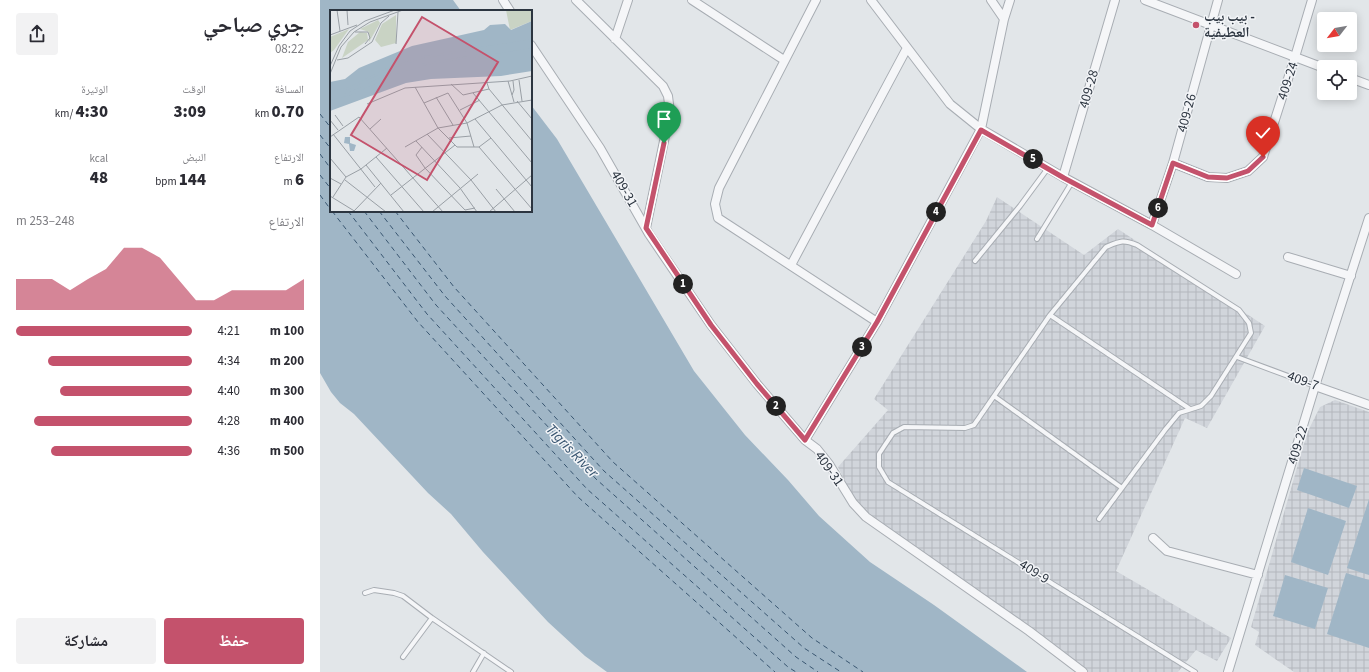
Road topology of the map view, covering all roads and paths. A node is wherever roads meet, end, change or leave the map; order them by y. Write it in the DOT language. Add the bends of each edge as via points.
graph roads {
  1 [pos="503,0"];
  2 [pos="576,0"];
  3 [pos="628,0"];
  4 [pos="692,0"];
  5 [pos="816,0"];
  6 [pos="871,0"];
  7 [pos="990,0"];
  8 [pos="1010,0"];
  9 [pos="1115,0"];
  10 [pos="1145,0"];
  11 [pos="1218,0"];
  12 [pos="1312,0"];
  13 [pos="509,10"];
  14 [pos="1004,19"];
  15 [pos="1211,25"];
  16 [pos="615,39"];
  17 [pos="532,46"];
  18 [pos="907,48"];
  19 [pos="1295,57"];
  20 [pos="784,60"];
  21 [pos="1317,65"];
  22 [pos="1357,81"];
  23 [pos="1369,85"];
  24 [pos="981,130"];
  25 [pos="1173,163"];
  26 [pos="1048,168"];
  27 [pos="1064,178"];
  28 [pos="1072,182"];
  29 [pos="1369,218"];
  30 [pos="1152,225"];
  31 [pos="646,228"];
  32 [pos="1038,238"];
  33 [pos="1288,257"];
  34 [pos="975,261"];
  35 [pos="790,265"];
  36 [pos="1236,274"];
  37 [pos="1350,276"];
  38 [pos="1050,315"];
  39 [pos="877,322"];
  40 [pos="1237,356"];
  41 [pos="1316,386"];
  42 [pos="994,396"];
  43 [pos="1369,405"];
  44 [pos="1190,409"];
  45 [pos="805,440"];
  46 [pos="1122,488"];
  47 [pos="1099,519"];
  48 [pos="1153,538"];
  49 [pos="1258,575"];
  50 [pos="365,593"];
  51 [pos="432,618"];
  52 [pos="484,653"];
  53 [pos="403,657"];
  54 [pos="473,672"];
  55 [pos="511,672"];
  56 [pos="1083,672"];
  57 [pos="1195,672"];
  58 [pos="1228,672"];
  1 -- 13 [label="street"];
  2 -- 16 [label="street"];
  3 -- 16 [label="street"];
  4 -- 20 [label="street"];
  5 -- 20 [label="street"];
  6 -- 18 [label="street"];
  7 -- 14 [label="street"];
  8 -- 14 [label="street"];
  9 -- 27 [label="street, 409-28"];
  10 -- 15 [label="street"];
  11 -- 15 [label="street, 409-26"];
  12 -- 19 [label="street, 409-24"];
  14 -- 24 [label="street"];
  15 -- 19 [label="street"];
  15 -- 25 [label="street, 409-26"];
  16 -- 31 [label="street" via="663,86 668,96 670,112"];
  17 -- 31 [label="street, 409-31" via="600,148"];
  18 -- 24 [label="street" via="950,104"];
  18 -- 35 [label="street"];
  19 -- 21 [label="street"];
  19 -- 25 [label="street, 409-24" via="1263,157 1248,171 1227,178 1208,177"];
  20 -- 35 [label="street" via="719,188 716,204 718,218"];
  22 -- 23 [label="street"];
  24 -- 26 [label="street"];
  24 -- 39 [label="street"];
  25 -- 30 [label="street, 409-26"];
  26 -- 27 [label="street"];
  26 -- 34 [label="lane"];
  27 -- 28 [label="street"];
  28 -- 30 [label="street"];
  28 -- 32 [label="lane"];
  29 -- 37 [label="street, 409-22"];
  30 -- 36 [label="street"];
  31 -- 45 [label="street, 409-31" via="711,325"];
  33 -- 37 [label="street"];
  35 -- 39 [label="street"];
  37 -- 41 [label="street, 409-22"];
  38 -- 40 [label="lane" via="1106,246 1127,241 1239,310 1249,323 1251,333"];
  38 -- 42 [label="lane"];
  38 -- 44 [label="lane"];
  39 -- 45 [label="street"];
  40 -- 41 [label="lane, 409-7"];
  40 -- 44 [label="lane" via="1211,396 1201,406"];
  41 -- 43 [label="street, 409-7"];
  41 -- 49 [label="street, 409-22"];
  42 -- 46 [label="lane"];
  42 -- 57 [label="lane, 409-9" via="974,425 965,428 904,427 893,433 879,454 879,467 888,482"];
  44 -- 46 [label="lane" via="1179,414 1165,430"];
  45 -- 56 [label="street, 409-31" via="817,449 829,464 853,503 866,517"];
  46 -- 47 [label="lane"];
  48 -- 49 [label="street" via="1167,551"];
  49 -- 58 [label="street, 409-22"];
  50 -- 51 [label="lane" via="374,590 403,596"];
  51 -- 52 [label="lane"];
  51 -- 53 [label="lane"];
  52 -- 54 [label="lane"];
  52 -- 55 [label="lane"];
}
